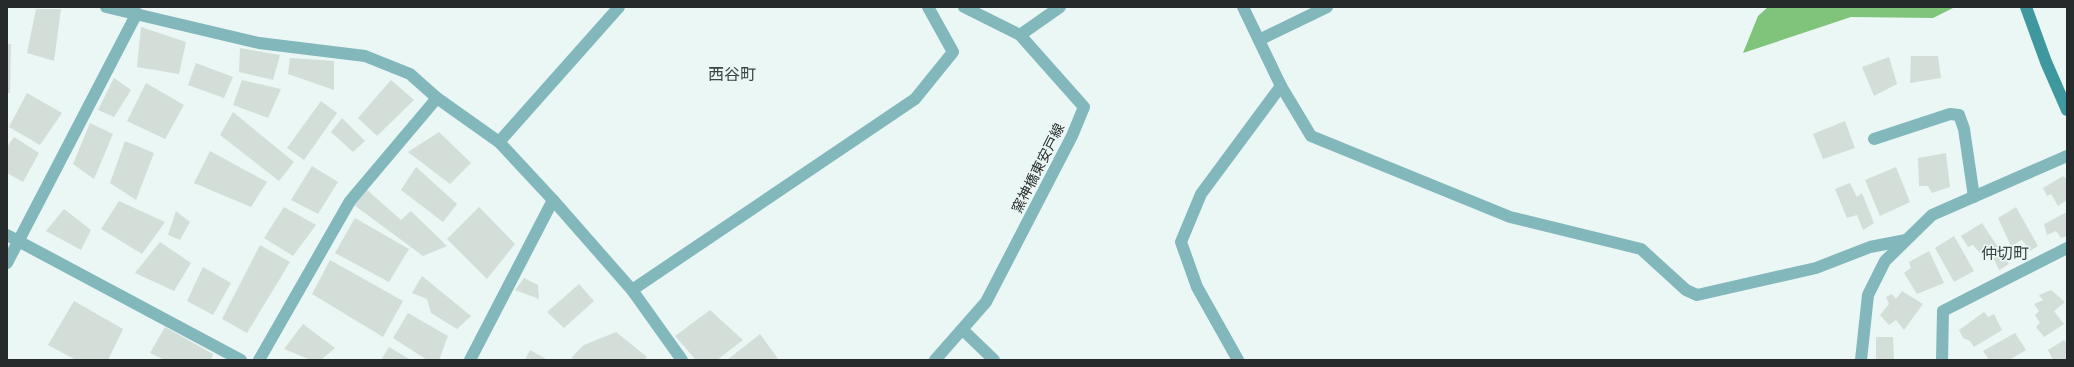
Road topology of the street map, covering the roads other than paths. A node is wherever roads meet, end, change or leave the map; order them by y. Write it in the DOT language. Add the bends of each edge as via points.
graph roads {
  1 [pos="106,7"];
  2 [pos="619,7"];
  3 [pos="928,7"];
  4 [pos="964,7"];
  5 [pos="1060,7"];
  6 [pos="1243,7"];
  7 [pos="1327,7"];
  8 [pos="2026,7"];
  9 [pos="137,13"];
  10 [pos="1020,35"];
  11 [pos="1259,40"];
  12 [pos="1281,86"];
  13 [pos="437,98"];
  14 [pos="2067,110"];
  15 [pos="1874,139"];
  16 [pos="499,142"];
  17 [pos="2067,156"];
  18 [pos="1974,197"];
  19 [pos="554,200"];
  20 [pos="7,235"];
  21 [pos="1906,240"];
  22 [pos="19,241"];
  23 [pos="2067,248"];
  24 [pos="7,263"];
  25 [pos="632,290"];
  26 [pos="963,330"];
  27 [pos="241,360"];
  28 [pos="259,360"];
  29 [pos="470,360"];
  30 [pos="682,360"];
  31 [pos="935,360"];
  32 [pos="994,360"];
  33 [pos="1238,360"];
  34 [pos="1861,360"];
  35 [pos="1942,360"];
  1 -- 9 [label="street"];
  2 -- 16 [label="street"];
  3 -- 25 [label="street" via="953,52 915,100"];
  4 -- 10 [label="street"];
  5 -- 10 [label="street"];
  6 -- 11 [label="street"];
  7 -- 11 [label="street"];
  8 -- 14 [label="main road"];
  9 -- 13 [label="street" via="259,43 365,56 410,74"];
  9 -- 22 [label="street"];
  10 -- 26 [label="street, 窯神橋東安戸線" via="1084,107 1072,136 986,302"];
  11 -- 12 [label="street"];
  12 -- 21 [label="street" via="1311,136 1510,217 1641,249 1686,290 1697,295 1816,268 1870,247"];
  12 -- 33 [label="street" via="1201,194 1181,242 1198,287"];
  13 -- 16 [label="street"];
  13 -- 28 [label="street" via="350,201"];
  15 -- 18 [label="street" via="1950,114 1959,115 1964,129"];
  16 -- 19 [label="street"];
  17 -- 18 [label="street"];
  18 -- 21 [label="street" via="1932,215"];
  19 -- 25 [label="street"];
  19 -- 29 [label="street"];
  20 -- 22 [label="street"];
  21 -- 34 [label="street" via="1885,261 1868,296"];
  22 -- 24 [label="street"];
  22 -- 27 [label="street"];
  23 -- 35 [label="street" via="1943,311"];
  25 -- 30 [label="street"];
  26 -- 31 [label="street, 窯神橋東安戸線"];
  26 -- 32 [label="street"];
}
